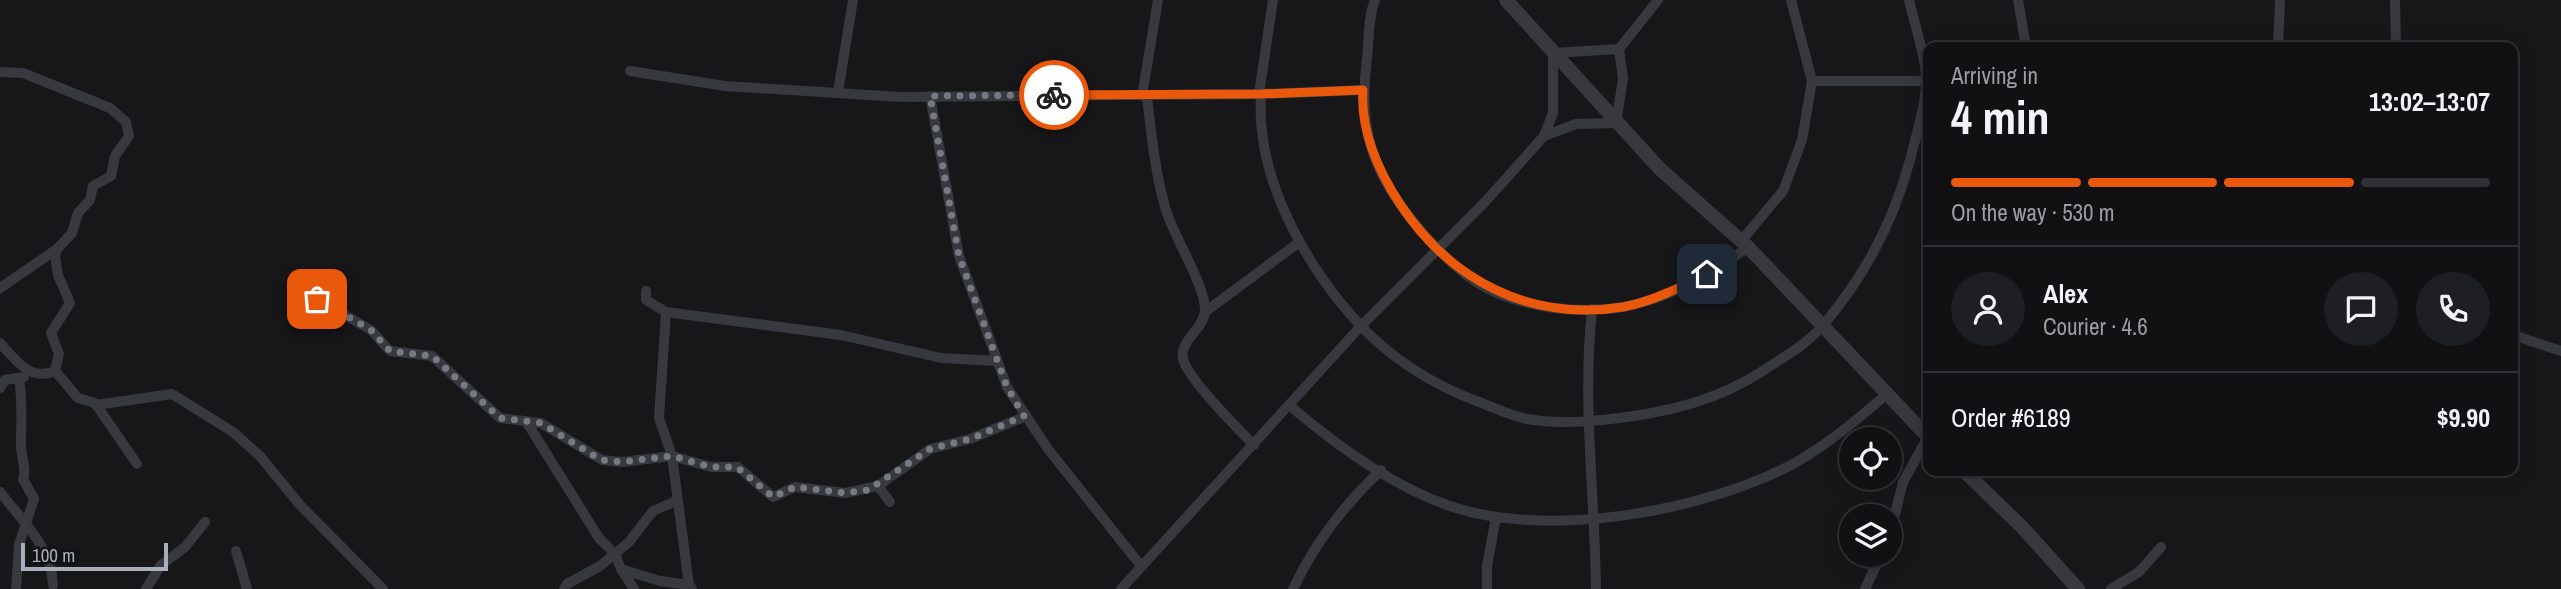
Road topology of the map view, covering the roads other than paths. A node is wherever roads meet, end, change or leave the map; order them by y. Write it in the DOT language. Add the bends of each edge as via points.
graph roads {
  1 [pos="853,0"];
  2 [pos="1158,0"];
  3 [pos="1273,0"];
  4 [pos="1375,0"];
  5 [pos="1506,0"];
  6 [pos="1658,0"];
  7 [pos="1791,0"];
  8 [pos="1909,0"];
  9 [pos="2018,0"];
  10 [pos="2280,0"];
  11 [pos="2395,0"];
  12 [pos="2025,42"];
  13 [pos="2278,42"];
  14 [pos="2396,42"];
  15 [pos="1619,49"];
  16 [pos="1553,53"];
  17 [pos="1923,60"];
  18 [pos="630,71"];
  19 [pos="0,72"];
  20 [pos="1812,81"];
  21 [pos="1923,81"];
  22 [pos="1363,90"];
  23 [pos="838,92"];
  24 [pos="1260,94"];
  25 [pos="930,96"];
  26 [pos="1144,96"];
  27 [pos="1923,102"];
  28 [pos="1616,122"];
  29 [pos="1544,136"];
  30 [pos="1298,243"];
  31 [pos="1744,244"];
  32 [pos="1436,248"];
  33 [pos="57,249"];
  34 [pos="0,288"];
  35 [pos="646,291"];
  36 [pos="317,299"];
  37 [pos="1591,309"];
  38 [pos="666,312"];
  39 [pos="1205,312"];
  40 [pos="1824,325"];
  41 [pos="1360,327"];
  42 [pos="2518,337"];
  43 [pos="0,343"];
  44 [pos="2561,351"];
  45 [pos="997,360"];
  46 [pos="55,371"];
  47 [pos="41,374"];
  48 [pos="19,378"];
  49 [pos="0,388"];
  50 [pos="1887,394"];
  51 [pos="96,405"];
  52 [pos="1290,406"];
  53 [pos="1024,416"];
  54 [pos="526,421"];
  55 [pos="1588,421"];
  56 [pos="1923,432"];
  57 [pos="1254,445"];
  58 [pos="1923,446"];
  59 [pos="672,456"];
  60 [pos="137,464"];
  61 [pos="1381,470"];
  62 [pos="1969,476"];
  63 [pos="878,486"];
  64 [pos="0,492"];
  65 [pos="676,502"];
  66 [pos="890,502"];
  67 [pos="1898,504"];
  68 [pos="1496,517"];
  69 [pos="1595,519"];
  70 [pos="205,522"];
  71 [pos="26,523"];
  72 [pos="2161,547"];
  73 [pos="236,551"];
  74 [pos="615,554"];
  75 [pos="1141,566"];
  76 [pos="1875,567"];
  77 [pos="621,569"];
  78 [pos="53,585"];
  79 [pos="690,587"];
  80 [pos="16,589"];
  81 [pos="146,589"];
  82 [pos="247,589"];
  83 [pos="383,589"];
  84 [pos="564,589"];
  85 [pos="634,589"];
  86 [pos="1121,589"];
  87 [pos="1293,589"];
  88 [pos="1487,589"];
  89 [pos="1595,589"];
  90 [pos="1865,589"];
  91 [pos="2078,589"];
  92 [pos="2111,589"];
  1 -- 23 [label="street"];
  2 -- 26 [label="street"];
  3 -- 24 [label="street"];
  4 -- 22 [label="street"];
  5 -- 16 [label="street"];
  6 -- 15 [label="street"];
  7 -- 20 [label="street"];
  8 -- 17 [label="street"];
  9 -- 12 [label="street"];
  10 -- 13 [label="street"];
  11 -- 14 [label="street"];
  15 -- 16 [label="street"];
  15 -- 28 [label="street" via="1623,79"];
  16 -- 28 [label="street"];
  16 -- 29 [label="street" via="1553,113"];
  18 -- 23 [label="street" via="725,86"];
  19 -- 33 [label="street" via="23,73 94,101 118,114 129,130 130,136 115,156 111,176 93,186 72,233"];
  20 -- 21 [label="street"];
  20 -- 31 [label="street" via="1802,140 1783,191"];
  22 -- 24 [label="street"];
  22 -- 32 [label="street" via="1367,131 1379,172"];
  23 -- 25 [label="street"];
  24 -- 26 [label="street"];
  24 -- 30 [label="street" via="1265,147 1283,211"];
  25 -- 26 [label="street"];
  25 -- 45 [label="street" via="959,256"];
  26 -- 39 [label="street" via="1165,209"];
  27 -- 40 [label="street" via="1899,200 1870,260"];
  28 -- 29 [label="street" via="1576,124"];
  28 -- 31 [label="street" via="1660,169"];
  29 -- 32 [label="street"];
  30 -- 39 [label="street"];
  30 -- 41 [label="street"];
  31 -- 37 [label="street" via="1722,267 1658,295 1624,307"];
  31 -- 40 [label="street"];
  32 -- 37 [label="street" via="1471,279 1503,296"];
  32 -- 41 [label="street"];
  33 -- 34 [label="street"];
  33 -- 46 [label="street" via="56,269 70,303 51,333 60,354"];
  35 -- 38 [label="street" via="646,300"];
  36 -- 54 [label="street" via="371,330 390,351 432,356 500,418"];
  37 -- 55 [label="street"];
  38 -- 45 [label="street" via="828,332 941,358"];
  38 -- 59 [label="street" via="659,418"];
  39 -- 57 [label="street" via="1183,349 1183,359 1209,396"];
  40 -- 50 [label="street"];
  40 -- 55 [label="street" via="1747,381 1703,402"];
  41 -- 52 [label="street"];
  41 -- 55 [label="street" via="1391,356 1466,397 1526,418"];
  42 -- 44 [label="street"];
  43 -- 47 [label="street" via="30,372"];
  45 -- 53 [label="street"];
  46 -- 47 [label="street"];
  46 -- 51 [label="street" via="78,398"];
  47 -- 48 [label="street"];
  48 -- 49 [label="street" via="5,380"];
  48 -- 71 [label="street" via="24,403 23,479 34,499"];
  50 -- 56 [label="street"];
  50 -- 69 [label="street" via="1818,448 1753,482 1682,505"];
  51 -- 60 [label="street"];
  51 -- 83 [label="street" via="172,394 233,432"];
  52 -- 57 [label="street"];
  52 -- 61 [label="street" via="1318,430"];
  53 -- 63 [label="street" via="970,439 930,449"];
  53 -- 75 [label="street"];
  54 -- 59 [label="street" via="541,423 601,460"];
  54 -- 74 [label="street" via="599,538"];
  55 -- 69 [label="street"];
  57 -- 75 [label="street"];
  58 -- 67 [label="street" via="1903,482"];
  59 -- 63 [label="street" via="711,467 737,467 773,497 795,487 845,493"];
  59 -- 65 [label="street"];
  61 -- 68 [label="street" via="1447,505"];
  61 -- 87 [label="street" via="1354,495 1304,565"];
  62 -- 91 [label="street"];
  63 -- 66 [label="street"];
  64 -- 71 [label="street"];
  65 -- 74 [label="street" via="653,511"];
  65 -- 79 [label="street"];
  68 -- 69 [label="street" via="1535,522"];
  68 -- 88 [label="street"];
  69 -- 89 [label="street"];
  70 -- 81 [label="street" via="185,547 161,565"];
  71 -- 78 [label="street" via="53,567"];
  71 -- 80 [label="street" via="19,544"];
  72 -- 92 [label="street" via="2139,572"];
  73 -- 82 [label="street"];
  74 -- 77 [label="street"];
  74 -- 84 [label="street"];
  75 -- 86 [label="street"];
  76 -- 90 [label="street"];
  77 -- 79 [label="street"];
  77 -- 85 [label="street"];
}
